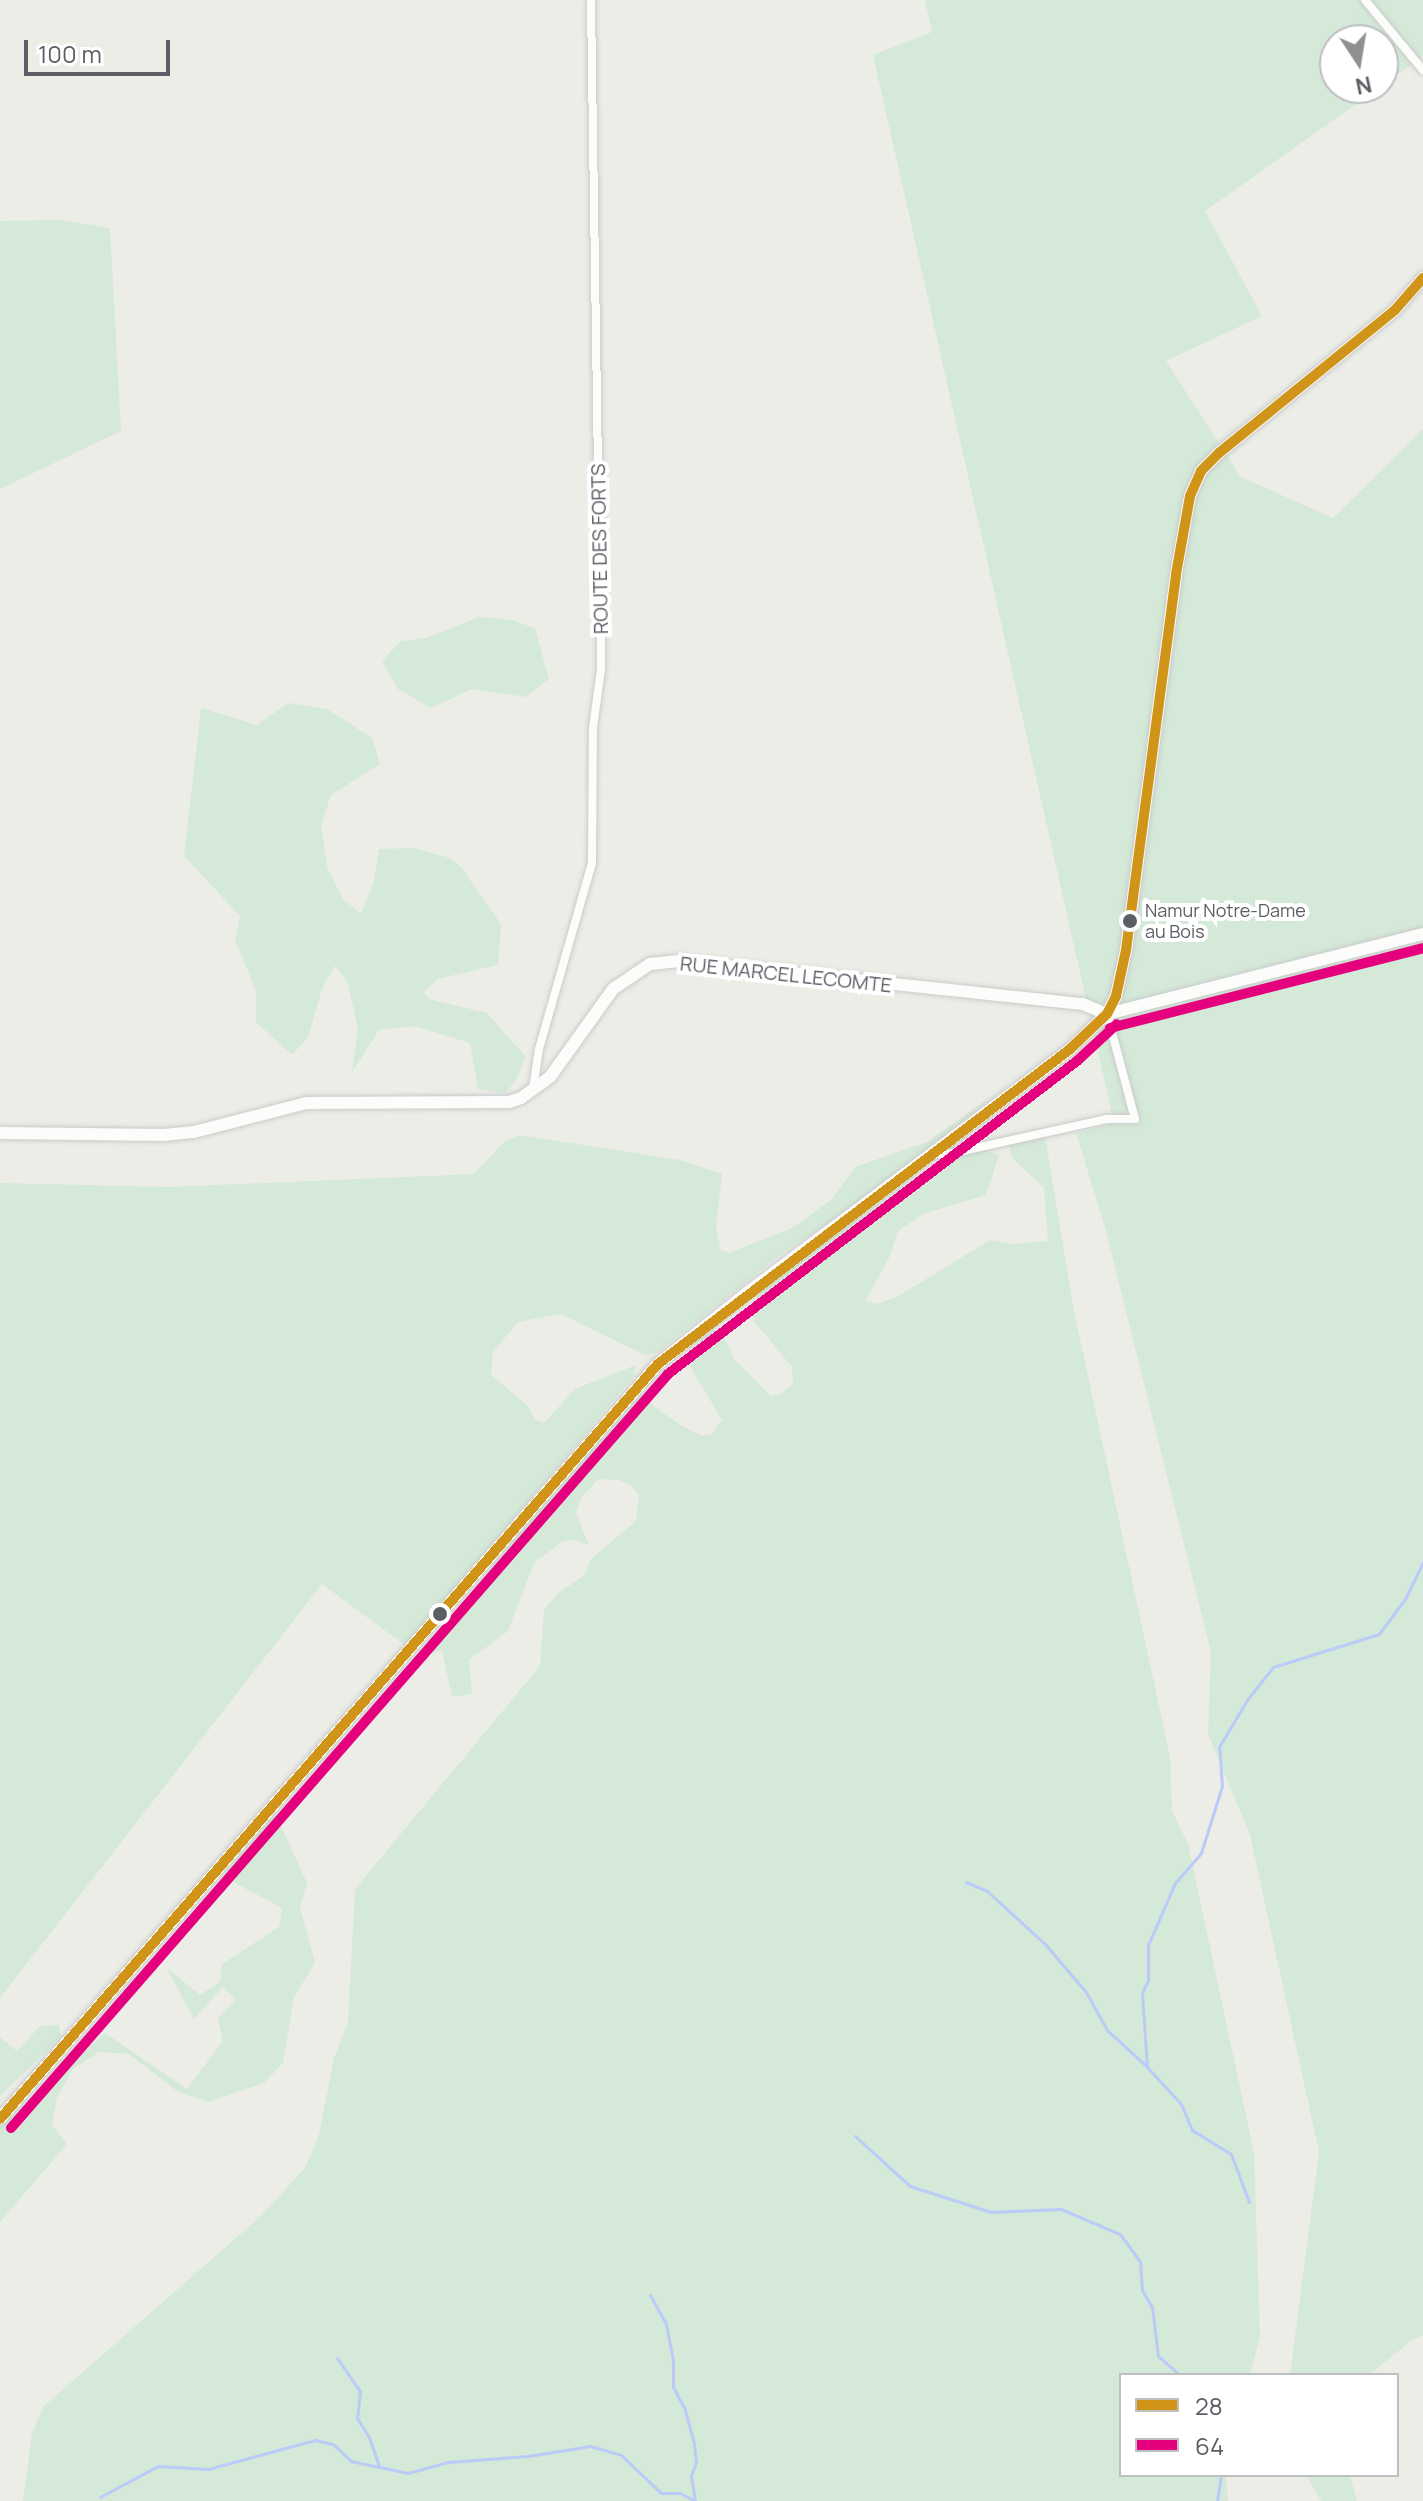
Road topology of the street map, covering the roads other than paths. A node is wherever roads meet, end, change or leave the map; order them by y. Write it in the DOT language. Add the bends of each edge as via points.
graph roads {
  1 [pos="591,0"];
  2 [pos="1365,0"];
  3 [pos="1423,70"];
  4 [pos="1423,278"];
  5 [pos="1423,934"];
  6 [pos="1107,1014"];
  7 [pos="533,1090"];
  8 [pos="0,1133"];
  9 [pos="933,1153"];
  10 [pos="0,2119"];
  1 -- 7 [label="street, ROUTE DES FORTS" via="601,669 593,728 592,863 539,1049"];
  2 -- 3 [label="street"];
  4 -- 6 [label="main road" via="1395,310 1219,453 1201,471 1190,496 1126,950"];
  5 -- 6 [label="main road"];
  6 -- 7 [label="main road, RUE MARCEL LECOMTE" via="1080,1004 679,961 650,964 613,989 563,1062"];
  6 -- 9 [label="main road" via="1069,1050"];
  6 -- 9 [label="street" via="1135,1119 1106,1119 944,1155"];
  7 -- 8 [label="main road, RUE MARCEL LECOMTE" via="509,1102 306,1103 164,1135"];
  9 -- 10 [label="main road" via="658,1364"];
}
